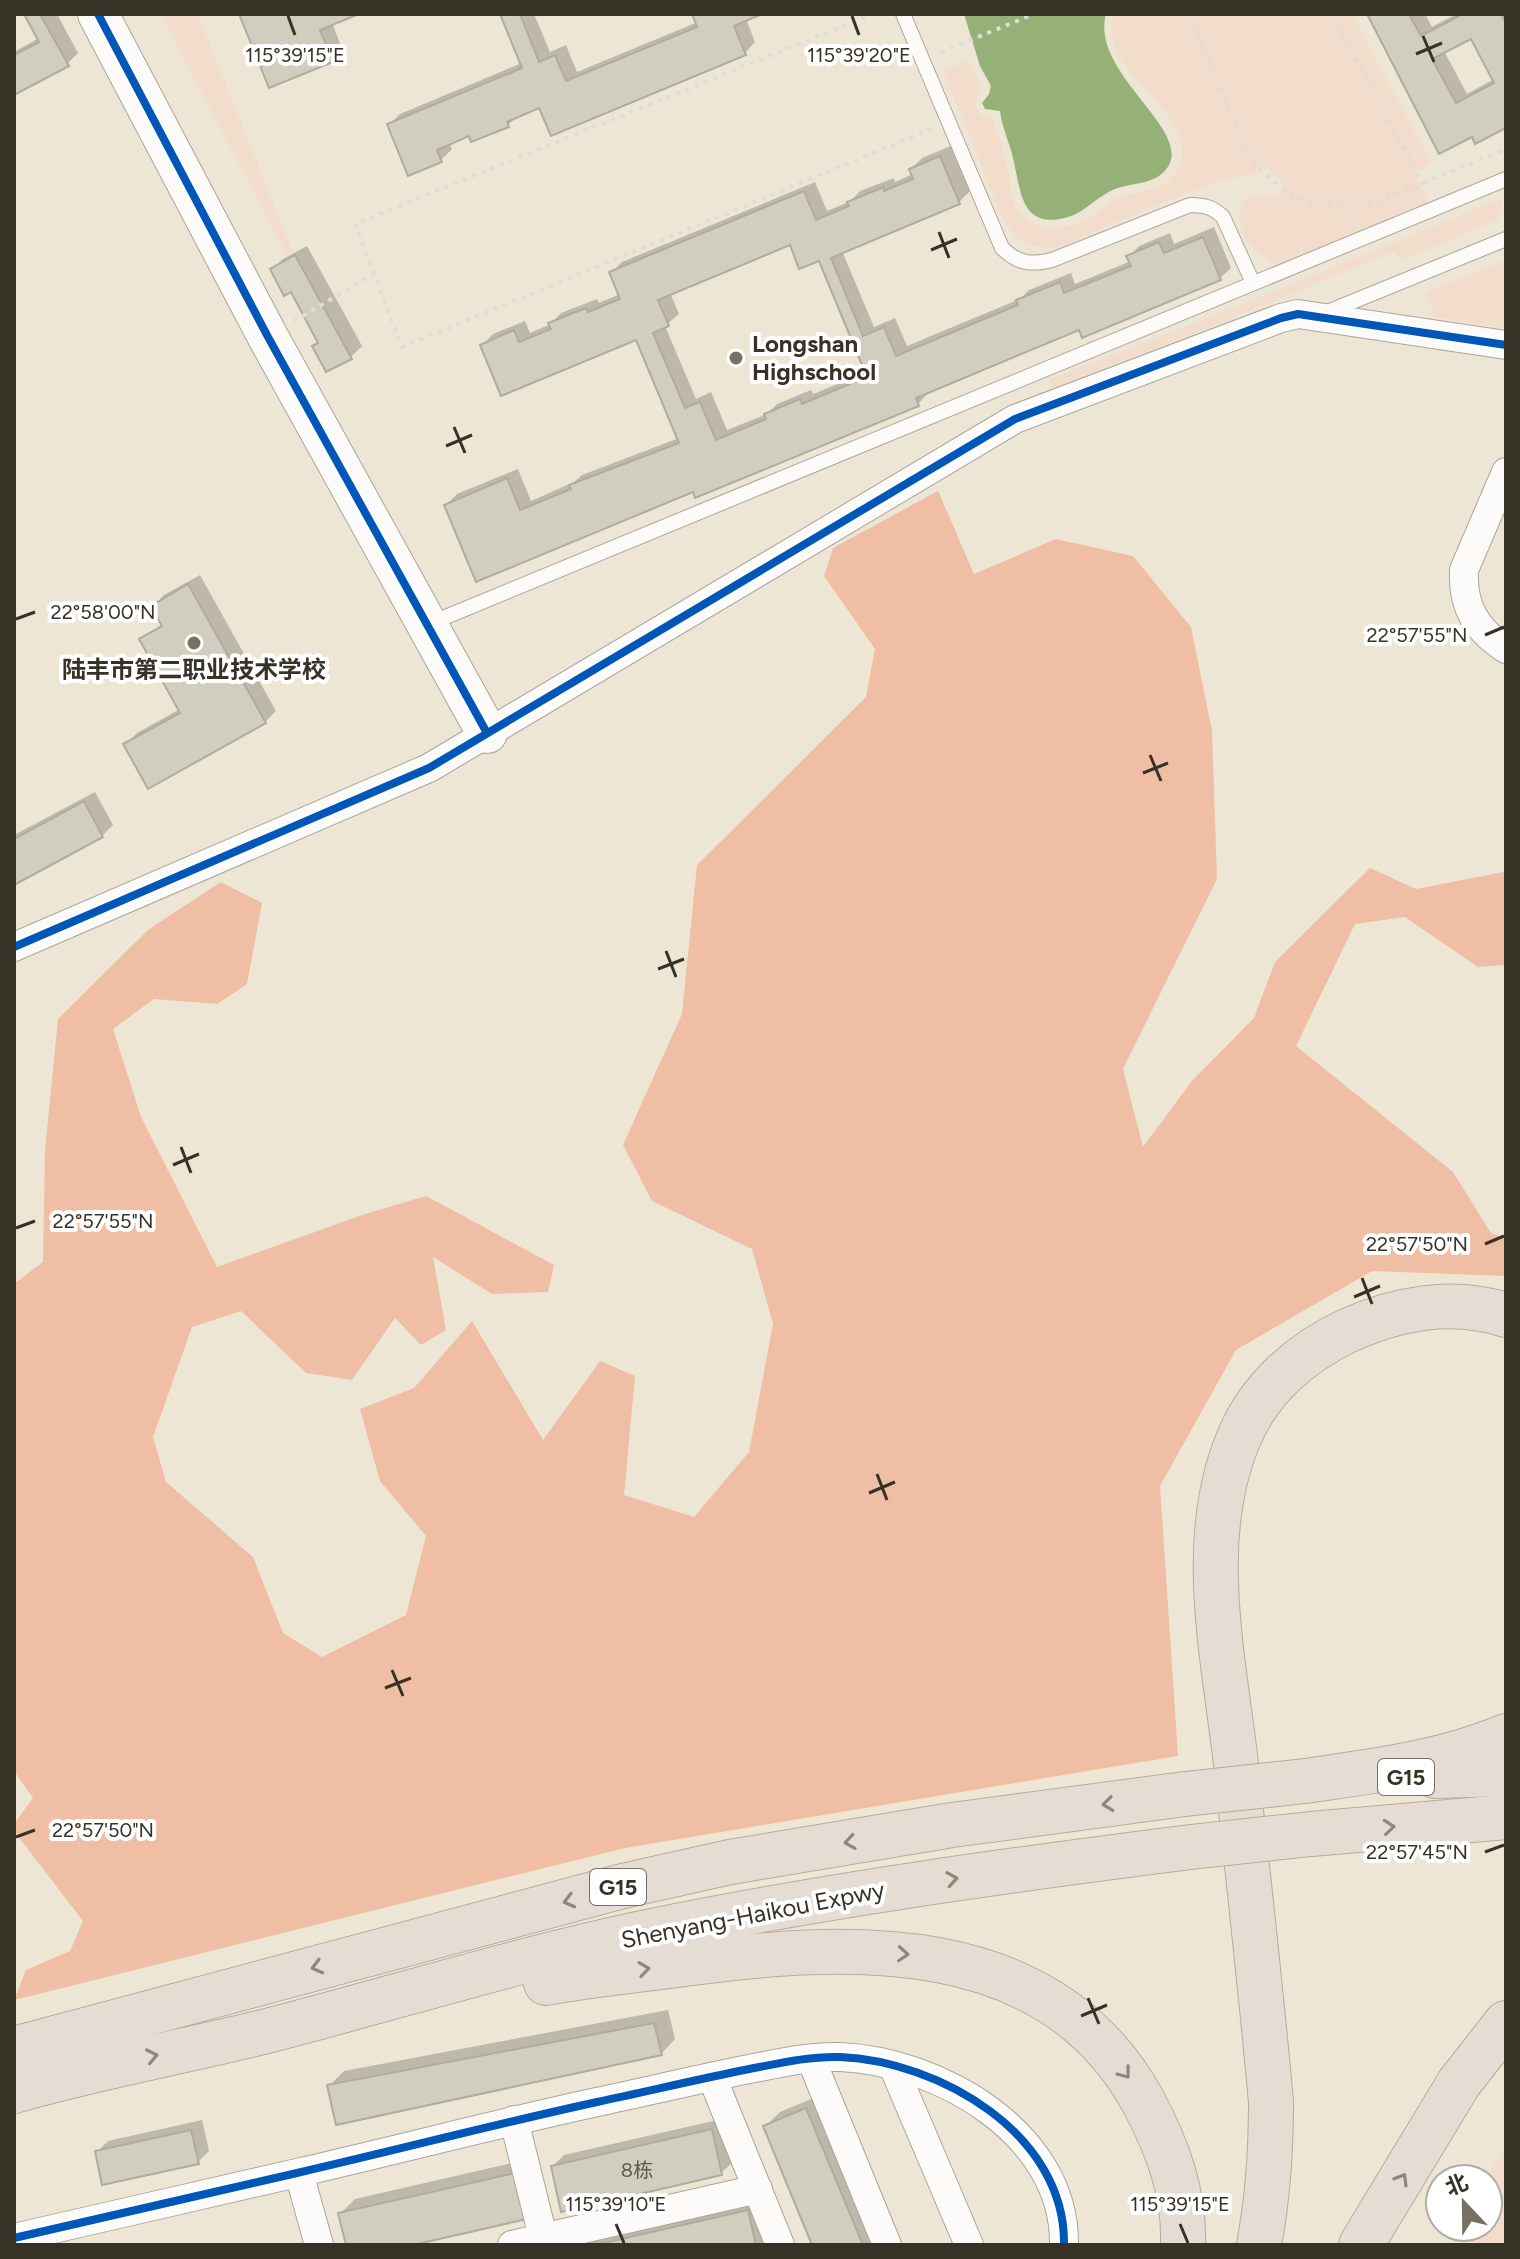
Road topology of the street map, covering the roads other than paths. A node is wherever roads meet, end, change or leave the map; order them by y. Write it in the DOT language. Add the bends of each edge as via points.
graph roads {
  1 [pos="98,14"];
  2 [pos="903,14"];
  3 [pos="1506,179"];
  4 [pos="1506,239"];
  5 [pos="1253,283"];
  6 [pos="1316,317"];
  7 [pos="1506,345"];
  8 [pos="1506,472"];
  9 [pos="427,624"];
  10 [pos="1506,649"];
  11 [pos="487,733"];
  12 [pos="14,947"];
  13 [pos="1506,1315"];
  14 [pos="1506,1340"];
  15 [pos="1506,1736"];
  16 [pos="1506,1774"];
  17 [pos="1305,1781"];
  18 [pos="1506,1817"];
  19 [pos="1506,2023"];
  20 [pos="263,2032"];
  21 [pos="14,2049"];
  22 [pos="69,2054"];
  23 [pos="811,2059"];
  24 [pos="893,2066"];
  25 [pos="712,2077"];
  26 [pos="14,2091"];
  27 [pos="514,2120"];
  28 [pos="299,2173"];
  29 [pos="758,2189"];
  30 [pos="14,2238"];
  31 [pos="545,2241"];
  32 [pos="319,2245"];
  33 [pos="512,2245"];
  34 [pos="780,2245"];
  35 [pos="887,2245"];
  36 [pos="969,2245"];
  37 [pos="1064,2245"];
  38 [pos="1183,2245"];
  39 [pos="1259,2245"];
  40 [pos="1276,2245"];
  41 [pos="1361,2245"];
  1 -- 9 [label="street"];
  2 -- 5 [label="lane" via="1002,248 1012,258 1036,264 1052,260 1190,205 1203,205 1223,217"];
  3 -- 5 [label="lane"];
  4 -- 6 [label="lane"];
  5 -- 9 [label="lane"];
  6 -- 7 [label="street"];
  6 -- 11 [label="street" via="1281,318 1015,419"];
  8 -- 10 [label="street" via="1464,570 1463,585 1474,621"];
  9 -- 11 [label="street"];
  11 -- 12 [label="street" via="429,768"];
  13 -- 39 [label="highway" via="1450,1306 1411,1309 1367,1321 1320,1344 1281,1375 1259,1403 1229,1468 1217,1539 1219,1621 1271,2102 1271,2156"];
  14 -- 40 [label="highway" via="1471,1330 1433,1331 1396,1336 1334,1363 1281,1416 1258,1460 1246,1503 1240,1592 1289,2110"];
  15 -- 17 [label="highway" via="1403,1767"];
  16 -- 17 [label="highway, G15"];
  17 -- 22 [label="highway, Shenyang-Haikou Expwy / G15, one-way, bridge" via="952,1825 730,1862 623,1886"];
  20 -- 18 [label="highway, Shenyang-Haikou Expwy / G15, one-way, bridge" via="645,1933 791,1905 1191,1847"];
  41 -- 19 [label="highway, one-way" via="1459,2083"];
  22 -- 20 [label="highway, Shenyang-Haikou Expwy / G15, one-way"];
  20 -- 38 [label="highway, one-way" via="753,1954 842,1950 924,1956 1013,1981 1080,2023 1129,2076 1162,2136 1178,2186"];
  21 -- 22 [label="highway, Shenyang-Haikou Expwy / G15"];
  22 -- 26 [label="highway, Shenyang-Haikou Expwy / G15"];
  23 -- 24 [label="street" via="839,2057"];
  23 -- 25 [label="street"];
  23 -- 35 [label="street"];
  24 -- 36 [label="street"];
  24 -- 37 [label="street" via="949,2085 1008,2127 1032,2152 1061,2211"];
  25 -- 27 [label="street"];
  25 -- 29 [label="street"];
  27 -- 28 [label="street"];
  27 -- 31 [label="street"];
  28 -- 30 [label="street"];
  28 -- 32 [label="street"];
  29 -- 31 [label="street"];
  29 -- 34 [label="street"];
  31 -- 33 [label="street"];
}
